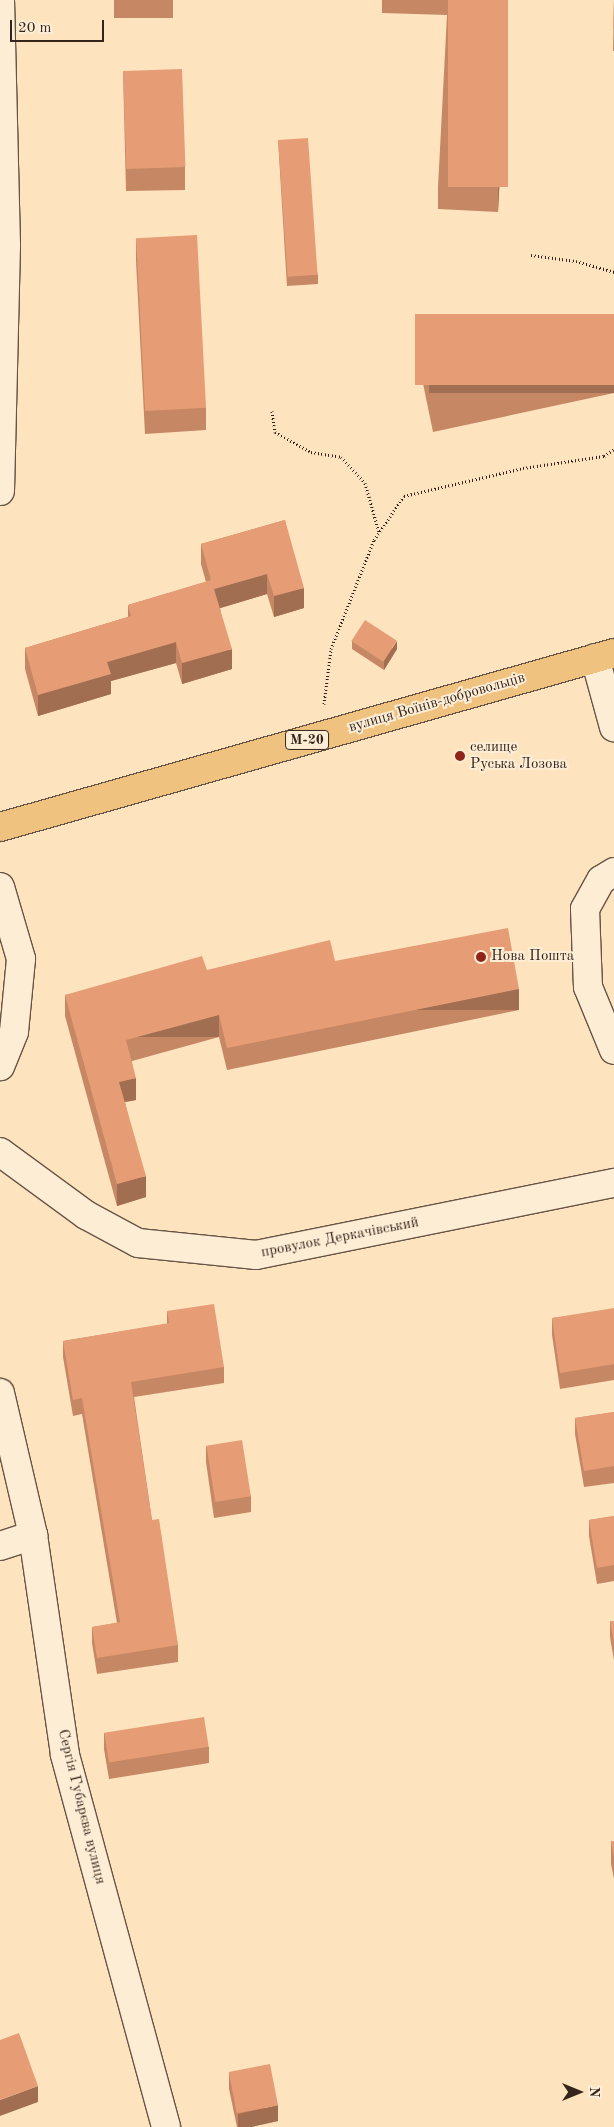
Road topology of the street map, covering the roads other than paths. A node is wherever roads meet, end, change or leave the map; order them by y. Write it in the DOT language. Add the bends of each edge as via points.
graph roads {
  1 [pos="0,0"];
  2 [pos="0,491"];
  3 [pos="605,655"];
  4 [pos="614,727"];
  5 [pos="0,827"];
  6 [pos="614,872"];
  7 [pos="0,887"];
  8 [pos="614,1050"];
  9 [pos="0,1066"];
  10 [pos="0,1152"];
  11 [pos="614,1184"];
  12 [pos="0,1393"];
  13 [pos="33,1535"];
  14 [pos="0,1546"];
  15 [pos="166,2127"];
  1 -- 2 [label="street" via="6,245"];
  3 -- 4 [label="street"];
  3 -- 5 [label="highway, вулиця Воїнів-добровольців / М-20"];
  6 -- 8 [label="street" via="601,880 585,909 588,988"];
  7 -- 9 [label="street" via="21,959 14,1032"];
  10 -- 11 [label="street, провулок Деркачівський" via="86,1215 138,1243 256,1255"];
  12 -- 13 [label="street, Сергія Губарєва вулиця"];
  13 -- 14 [label="street"];
  13 -- 15 [label="street, Сергія Губарєва вулиця" via="65,1755"];
}
